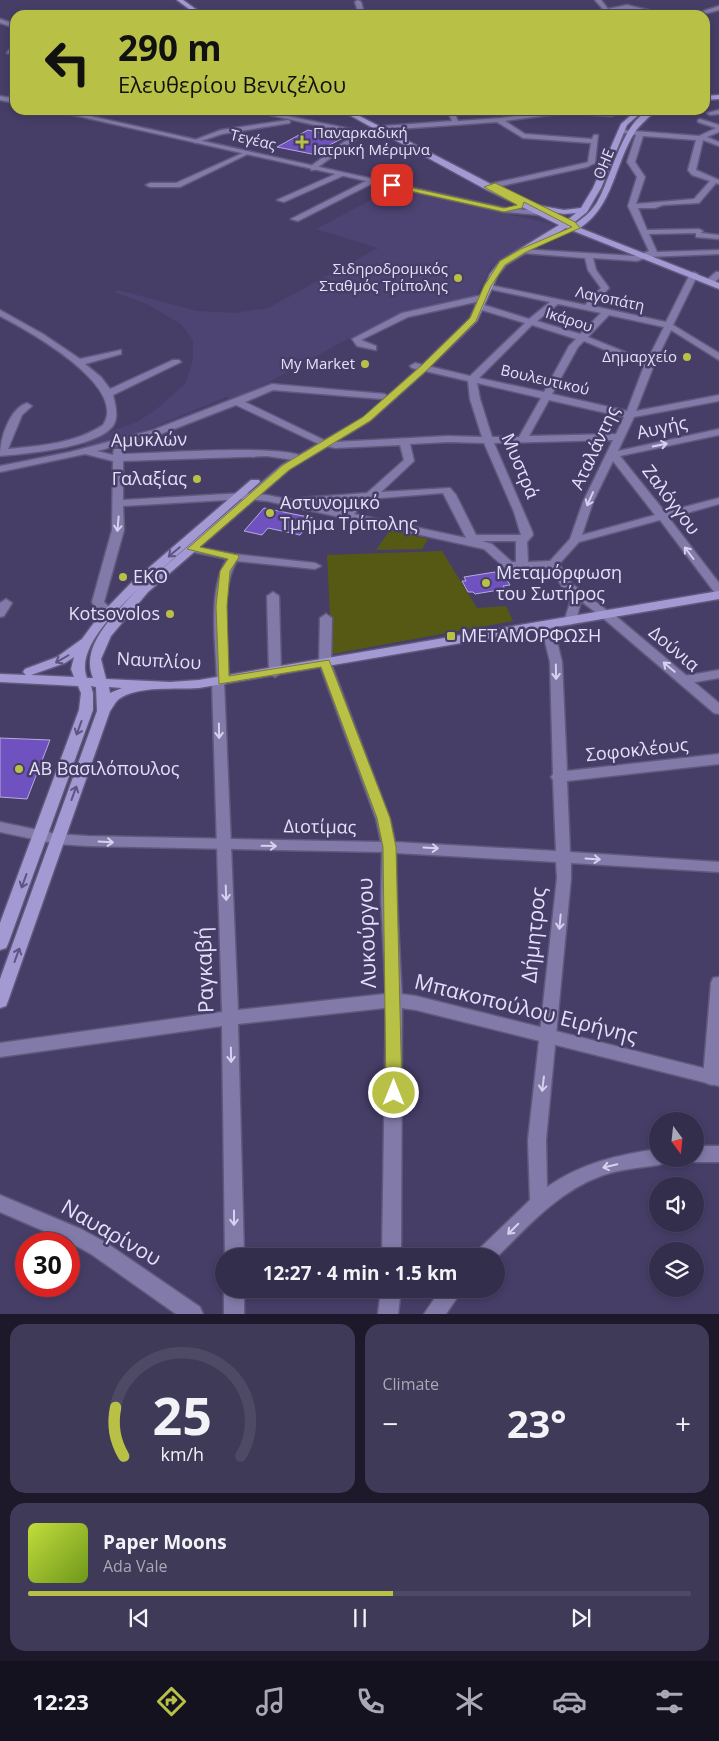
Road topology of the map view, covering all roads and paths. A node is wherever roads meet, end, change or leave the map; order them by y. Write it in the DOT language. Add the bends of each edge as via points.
graph roads {
  1 [pos="181,0"];
  2 [pos="598,0"];
  3 [pos="358,2"];
  4 [pos="195,10"];
  5 [pos="360,10"];
  6 [pos="608,10"];
  7 [pos="620,10"];
  8 [pos="640,10"];
  9 [pos="719,112"];
  10 [pos="710,113"];
  11 [pos="77,115"];
  12 [pos="272,115"];
  13 [pos="353,115"];
  14 [pos="361,115"];
  15 [pos="452,115"];
  16 [pos="535,115"];
  17 [pos="634,115"];
  18 [pos="645,115"];
  19 [pos="293,120"];
  20 [pos="498,120"];
  21 [pos="700,121"];
  22 [pos="456,124"];
  23 [pos="248,128"];
  24 [pos="381,128"];
  25 [pos="719,128"];
  26 [pos="279,131"];
  27 [pos="622,132"];
  28 [pos="360,133"];
  29 [pos="631,133"];
  30 [pos="640,133"];
  31 [pos="700,138"];
  32 [pos="195,141"];
  33 [pos="719,144"];
  34 [pos="247,153"];
  35 [pos="314,168"];
  36 [pos="343,174"];
  37 [pos="373,181"];
  38 [pos="717,182"];
  39 [pos="150,185"];
  40 [pos="491,186"];
  41 [pos="664,193"];
  42 [pos="281,200"];
  43 [pos="521,203"];
  44 [pos="664,203"];
  45 [pos="632,206"];
  46 [pos="504,210"];
  47 [pos="540,210"];
  48 [pos="584,210"];
  49 [pos="295,219"];
  50 [pos="570,225"];
  51 [pos="645,232"];
  52 [pos="719,237"];
  53 [pos="523,251"];
  54 [pos="719,252"];
  55 [pos="646,255"];
  56 [pos="588,256"];
  57 [pos="694,274"];
  58 [pos="717,277"];
  59 [pos="488,286"];
  60 [pos="719,286"];
  61 [pos="556,301"];
  62 [pos="480,302"];
  63 [pos="587,308"];
  64 [pos="0,312"];
  65 [pos="607,312"];
  66 [pos="531,322"];
  67 [pos="668,325"];
  68 [pos="581,338"];
  69 [pos="373,348"];
  70 [pos="118,352"];
  71 [pos="718,356"];
  72 [pos="176,362"];
  73 [pos="77,363"];
  74 [pos="649,365"];
  75 [pos="419,367"];
  76 [pos="472,379"];
  77 [pos="108,394"];
  78 [pos="382,396"];
  79 [pos="546,396"];
  80 [pos="719,398"];
  81 [pos="237,402"];
  82 [pos="27,406"];
  83 [pos="630,415"];
  84 [pos="719,432"];
  85 [pos="620,437"];
  86 [pos="74,440"];
  87 [pos="489,440"];
  88 [pos="523,440"];
  89 [pos="118,442"];
  90 [pos="321,442"];
  91 [pos="404,442"];
  92 [pos="85,452"];
  93 [pos="0,453"];
  94 [pos="290,455"];
  95 [pos="612,455"];
  96 [pos="118,458"];
  97 [pos="300,458"];
  98 [pos="0,469"];
  99 [pos="251,496"];
  100 [pos="368,496"];
  101 [pos="237,497"];
  102 [pos="719,501"];
  103 [pos="288,502"];
  104 [pos="119,503"];
  105 [pos="346,516"];
  106 [pos="662,517"];
  107 [pos="524,538"];
  108 [pos="472,540"];
  109 [pos="575,540"];
  110 [pos="192,549"];
  111 [pos="234,557"];
  112 [pos="553,564"];
  113 [pos="315,566"];
  114 [pos="522,566"];
  115 [pos="568,586"];
  116 [pos="719,591"];
  117 [pos="273,596"];
  118 [pos="719,596"];
  119 [pos="109,612"];
  120 [pos="607,615"];
  121 [pos="326,618"];
  122 [pos="570,621"];
  123 [pos="547,625"];
  124 [pos="92,637"];
  125 [pos="325,663"];
  126 [pos="0,670"];
  127 [pos="29,672"];
  128 [pos="275,672"];
  129 [pos="719,674"];
  130 [pos="0,678"];
  131 [pos="81,678"];
  132 [pos="99,679"];
  133 [pos="684,680"];
  134 [pos="221,681"];
  135 [pos="149,685"];
  136 [pos="719,710"];
  137 [pos="104,711"];
  138 [pos="719,760"];
  139 [pos="558,777"];
  140 [pos="0,827"];
  141 [pos="40,835"];
  142 [pos="58,839"];
  143 [pos="224,845"];
  144 [pos="390,847"];
  145 [pos="564,857"];
  146 [pos="719,867"];
  147 [pos="0,944"];
  148 [pos="719,983"];
  149 [pos="394,1000"];
  150 [pos="0,1001"];
  151 [pos="230,1018"];
  152 [pos="547,1037"];
  153 [pos="0,1050"];
  154 [pos="715,1078"];
  155 [pos="704,1154"];
  156 [pos="719,1154"];
  157 [pos="649,1159"];
  158 [pos="0,1203"];
  159 [pos="540,1203"];
  160 [pos="234,1248"];
  161 [pos="392,1248"];
  162 [pos="493,1248"];
  163 [pos="234,1298"];
  164 [pos="389,1298"];
  165 [pos="446,1298"];
  166 [pos="193,1314"];
  167 [pos="234,1314"];
  168 [pos="388,1314"];
  169 [pos="434,1314"];
  1 -- 4 [label="main road"];
  2 -- 6 [label="street"];
  3 -- 5 [label="street"];
  7 -- 8 [label="street"];
  9 -- 10 [label="street"];
  11 -- 32 [label="street, Τεγέας"];
  12 -- 19 [label="street"];
  13 -- 24 [label="main road"];
  14 -- 24 [label="main road"];
  15 -- 22 [label="street"];
  16 -- 20 [label="street"];
  17 -- 27 [label="main road, ΟΗΕ"];
  18 -- 29 [label="main road, ΟΗΕ" via="634,125"];
  19 -- 23 [label="street"];
  19 -- 28 [label="street"];
  20 -- 22 [label="street"];
  20 -- 40 [label="street" via="523,136 596,139 591,163 587,165"];
  21 -- 25 [label="street"];
  22 -- 24 [label="street"];
  23 -- 26 [label="street" via="262,133"];
  23 -- 32 [label="street"];
  24 -- 28 [label="street"];
  24 -- 40 [label="main road"];
  25 -- 31 [label="street"];
  27 -- 29 [label="street"];
  27 -- 48 [label="main road, ΟΗΕ" via="598,188"];
  28 -- 35 [label="street"];
  29 -- 30 [label="street"];
  29 -- 50 [label="main road, ΟΗΕ" via="608,190 595,211"];
  30 -- 31 [label="street"];
  30 -- 45 [label="street" via="631,162 641,177"];
  31 -- 33 [label="street"];
  31 -- 38 [label="street" via="692,170"];
  32 -- 34 [label="street, Τεγέας"];
  34 -- 35 [label="street, Τεγέας"];
  34 -- 39 [label="street" via="174,186"];
  35 -- 36 [label="street, Τεγέας"];
  36 -- 37 [label="street, Τεγέας"];
  36 -- 42 [label="street"];
  37 -- 46 [label="street, Τεγέας"];
  37 -- 49 [label="street"];
  38 -- 44 [label="street" via="696,201"];
  40 -- 43 [label="main road"];
  40 -- 47 [label="main road"];
  41 -- 44 [label="street"];
  43 -- 46 [label="street"];
  43 -- 47 [label="main road"];
  44 -- 45 [label="street"];
  45 -- 51 [label="street"];
  46 -- 47 [label="street, Τεγέας"];
  47 -- 48 [label="main road"];
  47 -- 50 [label="main road"];
  48 -- 50 [label="main road, ΟΗΕ"];
  50 -- 53 [label="main road"];
  50 -- 55 [label="main road"];
  51 -- 52 [label="street" via="699,233"];
  51 -- 55 [label="street" via="653,252"];
  53 -- 56 [label="street"];
  53 -- 59 [label="main road" via="503,263"];
  54 -- 55 [label="street"];
  55 -- 56 [label="street" via="637,259"];
  55 -- 57 [label="main road"];
  56 -- 63 [label="street" via="592,270 604,288"];
  57 -- 58 [label="main road"];
  57 -- 67 [label="street, Αταλάντης"];
  58 -- 60 [label="main road"];
  59 -- 61 [label="street, Λαγοπάτη"];
  59 -- 62 [label="main road"];
  61 -- 63 [label="street, Λαγοπάτη"];
  61 -- 66 [label="street"];
  62 -- 66 [label="street, Ικάρου"];
  62 -- 69 [label="street" via="408,314 356,340"];
  62 -- 75 [label="main road" via="474,319"];
  63 -- 65 [label="street, Λαγοπάτη"];
  64 -- 73 [label="street"];
  65 -- 67 [label="street, Λαγοπάτη"];
  65 -- 68 [label="street"];
  66 -- 68 [label="street, Ικάρου"];
  66 -- 76 [label="street"];
  67 -- 71 [label="street, Λαγοπάτη"];
  67 -- 74 [label="street, Αταλάντης"];
  68 -- 74 [label="street, Ικάρου"];
  68 -- 79 [label="street"];
  70 -- 73 [label="street"];
  72 -- 77 [label="street"];
  73 -- 77 [label="street" via="100,382"];
  74 -- 83 [label="street, Αταλάντης"];
  75 -- 76 [label="street, Βουλευτικού"];
  75 -- 78 [label="main road"];
  75 -- 90 [label="main road" via="366,419"];
  76 -- 79 [label="street, Βουλευτικού"];
  76 -- 87 [label="street, Μυστρά"];
  77 -- 86 [label="street" via="112,412 109,425 97,434"];
  78 -- 81 [label="street" via="279,386"];
  78 -- 90 [label="main road"];
  79 -- 83 [label="street, Βουλευτικού"];
  79 -- 88 [label="street"];
  80 -- 83 [label="street, Βουλευτικού"];
  81 -- 89 [label="street" via="179,425"];
  81 -- 90 [label="street"];
  82 -- 93 [label="street" via="18,414"];
  83 -- 85 [label="street, Αταλάντης"];
  95 -- 84 [label="street, Αυγής, one-way"];
  85 -- 88 [label="street"];
  85 -- 95 [label="street, Αταλάντης"];
  86 -- 92 [label="street"];
  86 -- 93 [label="street"];
  87 -- 88 [label="street"];
  87 -- 91 [label="street" via="448,438"];
  87 -- 107 [label="street, Μυστρά" via="523,518 527,534"];
  89 -- 92 [label="street"];
  89 -- 96 [label="street"];
  90 -- 91 [label="street" via="356,445"];
  90 -- 94 [label="main road"];
  90 -- 97 [label="main road"];
  91 -- 100 [label="street" via="409,461"];
  92 -- 96 [label="street, Αμυκλών"];
  92 -- 98 [label="street, Αμυκλών"];
  94 -- 96 [label="street, Αμυκλών" via="251,453"];
  94 -- 97 [label="street, Αμυκλών"];
  94 -- 101 [label="main road"];
  95 -- 106 [label="street, Ζαλόγγου"];
  95 -- 109 [label="street, Αταλάντης, one-way" via="588,502"];
  96 -- 104 [label="street"];
  97 -- 99 [label="main road"];
  99 -- 101 [label="street"];
  99 -- 103 [label="street"];
  99 -- 110 [label="main road"];
  100 -- 103 [label="street"];
  100 -- 105 [label="street"];
  100 -- 108 [label="street" via="446,490"];
  101 -- 104 [label="street"];
  101 -- 119 [label="main road, one-way" via="134,586"];
  102 -- 106 [label="street"];
  103 -- 105 [label="street"];
  104 -- 119 [label="street, one-way" via="117,536 98,602"];
  105 -- 108 [label="street"];
  106 -- 109 [label="street"];
  116 -- 106 [label="street, Ζαλόγγου, one-way"];
  107 -- 108 [label="street"];
  107 -- 114 [label="street, Μυστρά" via="521,543"];
  108 -- 114 [label="street" via="488,546 510,566"];
  109 -- 112 [label="street, Αταλάντης"];
  110 -- 111 [label="street"];
  110 -- 132 [label="main road" via="144,590 113,624 97,651 95,667"];
  111 -- 113 [label="street"];
  111 -- 134 [label="street, Ραγκαβή" via="225,571"];
  112 -- 114 [label="street"];
  112 -- 115 [label="street"];
  115 -- 120 [label="street"];
  115 -- 122 [label="street" via="576,603"];
  117 -- 128 [label="street"];
  118 -- 120 [label="main road"];
  119 -- 124 [label="main road"];
  120 -- 122 [label="main road"];
  133 -- 120 [label="street, Δούνια, one-way"];
  121 -- 125 [label="street, Λυκούργου"];
  122 -- 123 [label="main road"];
  123 -- 125 [label="main road"];
  123 -- 139 [label="street, Δήμητρος, one-way" via="556,662"];
  124 -- 127 [label="main road, one-way" via="61,660"];
  124 -- 131 [label="main road" via="77,664"];
  125 -- 128 [label="main road"];
  125 -- 144 [label="street, Λυκούργου" via="383,818"];
  126 -- 127 [label="main road, Ναυπλίου"];
  127 -- 131 [label="main road, Ναυπλίου"];
  128 -- 134 [label="main road"];
  129 -- 133 [label="street"];
  130 -- 131 [label="main road, Ναυπλίου"];
  131 -- 132 [label="main road, Ναυπλίου"];
  131 -- 141 [label="main road, one-way" via="87,693 87,706"];
  132 -- 134 [label="main road, Ναυπλίου"];
  132 -- 135 [label="main road, Ναυπλίου"];
  132 -- 137 [label="main road" via="104,691"];
  133 -- 136 [label="street, Δούνια"];
  134 -- 135 [label="main road, Ναυπλίου"];
  134 -- 143 [label="street, Ραγκαβή, one-way"];
  135 -- 137 [label="main road" via="114,696"];
  142 -- 137 [label="main road, one-way"];
  138 -- 139 [label="street, Σοφοκλέους"];
  139 -- 145 [label="street, Δήμητρος"];
  140 -- 141 [label="street, Διοτίμας"];
  141 -- 142 [label="street, Διοτίμας"];
  141 -- 147 [label="main road, one-way"];
  142 -- 143 [label="street, Διοτίμας, one-way"];
  150 -- 142 [label="main road, one-way"];
  143 -- 144 [label="street, Διοτίμας, one-way"];
  143 -- 151 [label="street, Ραγκαβή, one-way"];
  144 -- 145 [label="street, Διοτίμας, one-way"];
  144 -- 149 [label="street, Λυκούργου"];
  145 -- 146 [label="street, Διοτίμας, one-way"];
  145 -- 152 [label="street, Δήμητρος, one-way"];
  148 -- 154 [label="street"];
  149 -- 151 [label="street, Μπακοπούλου Ειρήνης"];
  149 -- 152 [label="street, Μπακοπούλου Ειρήνης"];
  149 -- 161 [label="street, Λυκούργου"];
  151 -- 153 [label="street, Μπακοπούλου Ειρήνης"];
  151 -- 160 [label="street, Ραγκαβή, one-way"];
  152 -- 154 [label="street, Μπακοπούλου Ειρήνης"];
  152 -- 159 [label="street, Δήμητρος, one-way" via="537,1140"];
  155 -- 156 [label="street"];
  157 -- 159 [label="street, one-way" via="597,1169 569,1182"];
  158 -- 166 [label="street, Ναυαρίνου" via="98,1248"];
  159 -- 162 [label="street, one-way"];
  163 -- 167 [label="street"];
  164 -- 168 [label="street"];
  165 -- 169 [label="street"];
}
